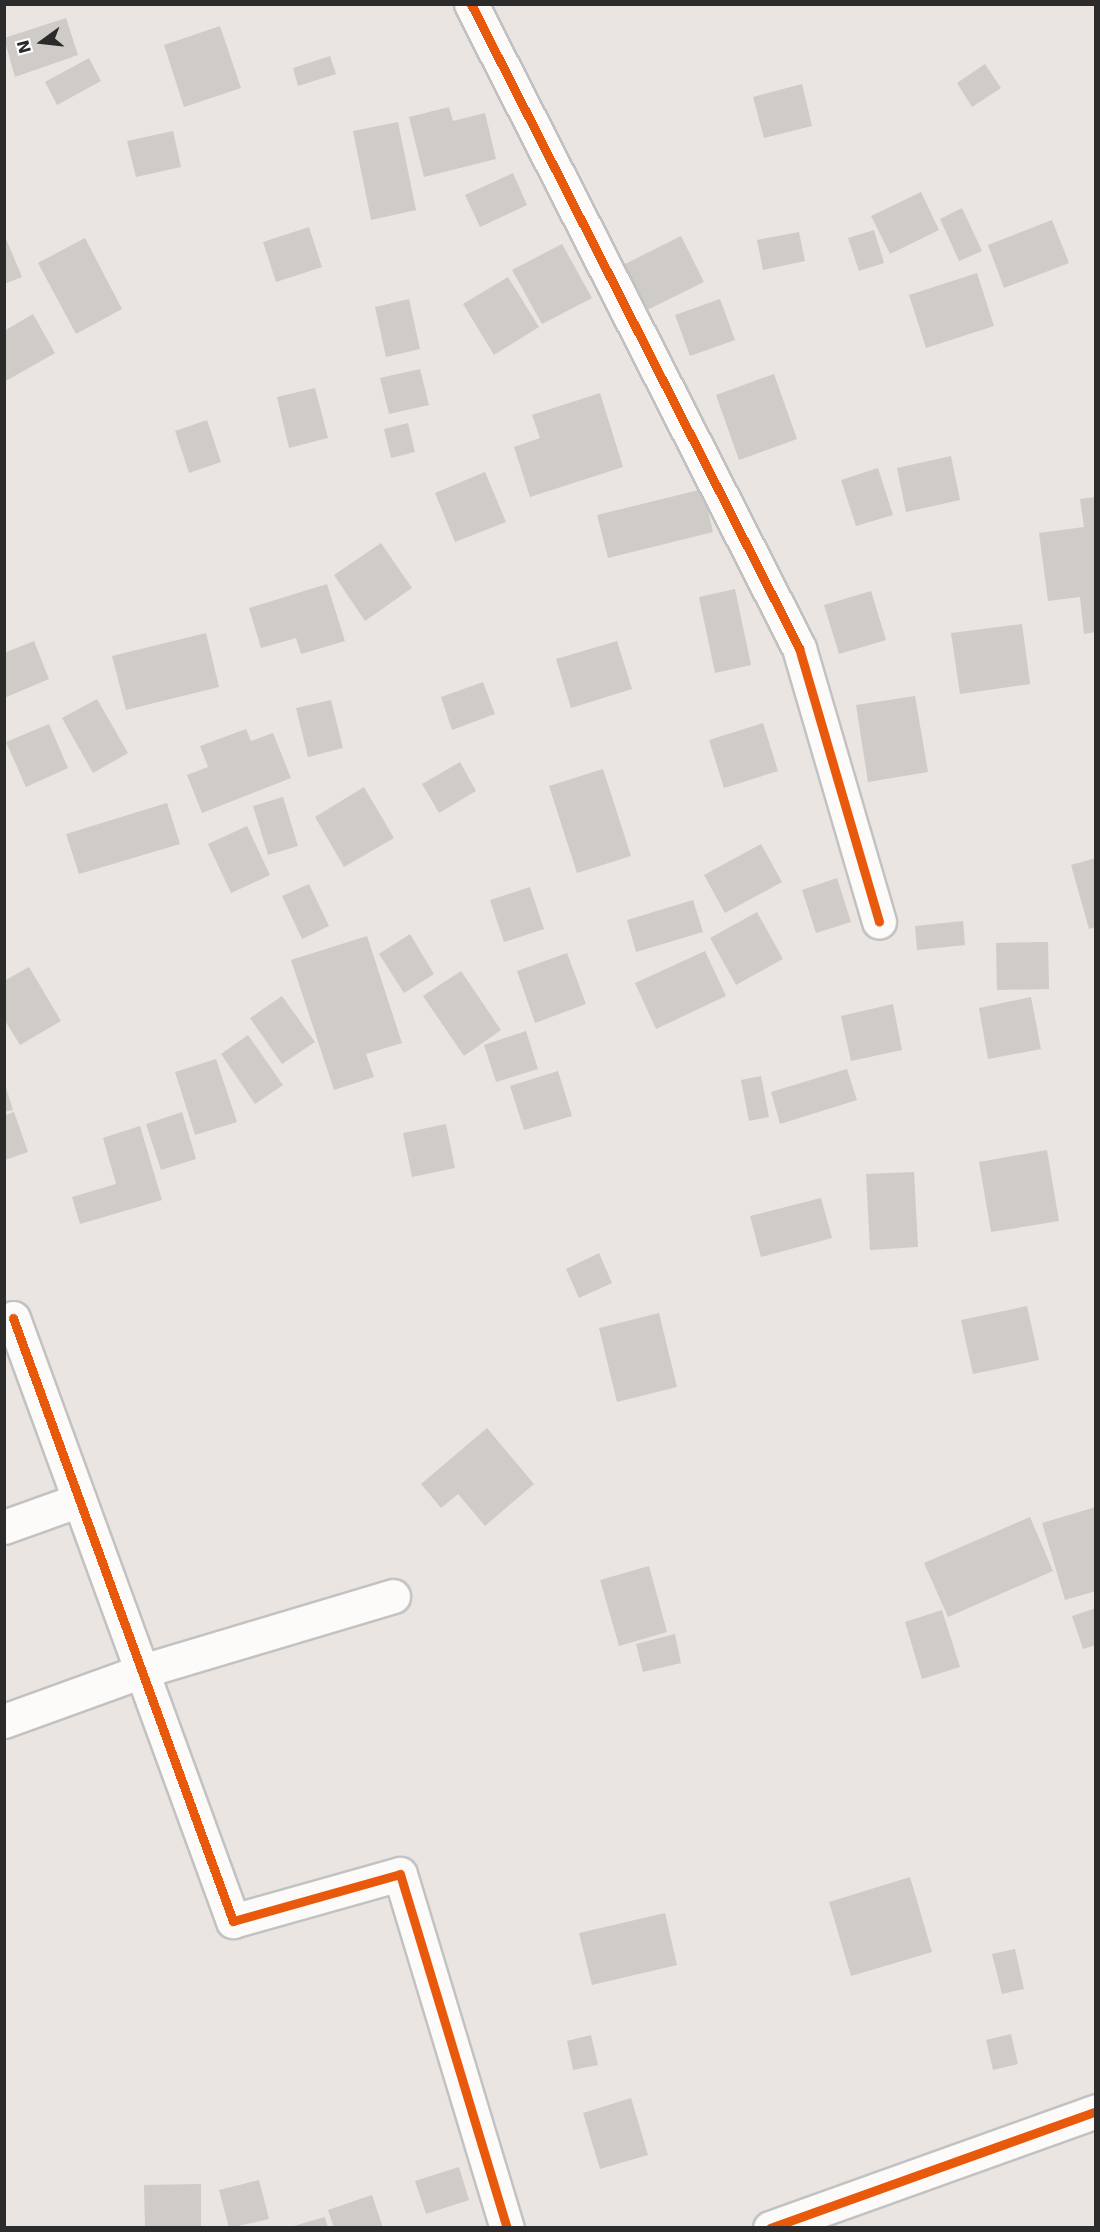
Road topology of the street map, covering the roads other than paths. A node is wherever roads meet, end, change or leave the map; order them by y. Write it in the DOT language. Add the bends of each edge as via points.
graph roads {
  1 [pos="471,4"];
  2 [pos="879,922"];
  3 [pos="13,1318"];
  4 [pos="79,1500"];
  5 [pos="4,1527"];
  6 [pos="393,1596"];
  7 [pos="142,1671"];
  8 [pos="4,1720"];
  9 [pos="1095,2111"];
  10 [pos="507,2228"];
  11 [pos="770,2228"];
  1 -- 2 [label="street" via="799,648"];
  3 -- 4 [label="street"];
  4 -- 5 [label="street"];
  4 -- 7 [label="street"];
  6 -- 7 [label="street"];
  7 -- 8 [label="street"];
  7 -- 10 [label="street" via="233,1921 400,1874"];
  9 -- 11 [label="street"];
}
